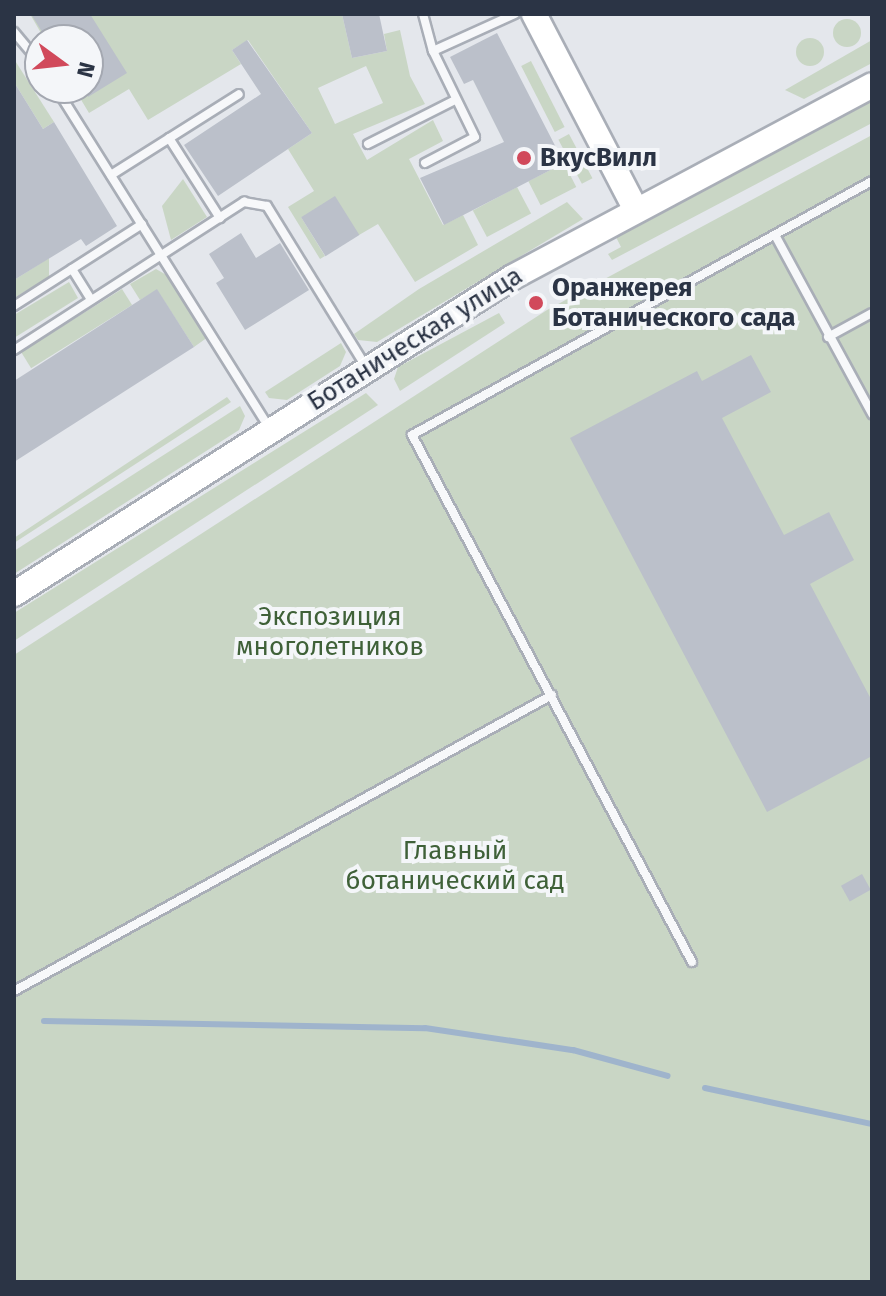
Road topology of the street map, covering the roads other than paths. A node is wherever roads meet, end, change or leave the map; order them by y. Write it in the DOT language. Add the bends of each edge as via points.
graph roads {
  1 [pos="423,14"];
  2 [pos="515,14"];
  3 [pos="534,14"];
  4 [pos="433,51"];
  5 [pos="872,85"];
  6 [pos="239,94"];
  7 [pos="455,100"];
  8 [pos="66,104"];
  9 [pos="169,138"];
  10 [pos="368,144"];
  11 [pos="425,163"];
  12 [pos="111,175"];
  13 [pos="872,181"];
  14 [pos="635,208"];
  15 [pos="220,218"];
  16 [pos="142,224"];
  17 [pos="775,235"];
  18 [pos="162,255"];
  19 [pos="72,269"];
  20 [pos="91,300"];
  21 [pos="14,306"];
  22 [pos="872,313"];
  23 [pos="828,337"];
  24 [pos="14,350"];
  25 [pos="367,368"];
  26 [pos="872,414"];
  27 [pos="270,429"];
  28 [pos="14,594"];
  29 [pos="552,695"];
  30 [pos="692,962"];
  31 [pos="14,991"];
  1 -- 4 [label="lane"];
  2 -- 4 [label="lane"];
  3 -- 14 [label="main road"];
  4 -- 7 [label="lane"];
  5 -- 14 [label="main road, Ботаническая улица"];
  6 -- 9 [label="lane"];
  7 -- 10 [label="lane"];
  7 -- 11 [label="lane" via="475,137"];
  8 -- 12 [label="lane"];
  9 -- 12 [label="lane"];
  9 -- 15 [label="lane"];
  12 -- 16 [label="lane"];
  13 -- 17 [label="lane"];
  14 -- 25 [label="main road, Ботаническая улица"];
  15 -- 18 [label="lane"];
  15 -- 25 [label="lane" via="244,202 267,206"];
  16 -- 18 [label="lane"];
  16 -- 19 [label="lane"];
  17 -- 23 [label="lane"];
  17 -- 29 [label="lane" via="412,435"];
  18 -- 20 [label="lane"];
  18 -- 27 [label="lane"];
  19 -- 20 [label="lane"];
  19 -- 21 [label="lane"];
  20 -- 24 [label="lane"];
  22 -- 23 [label="lane"];
  23 -- 26 [label="lane"];
  25 -- 27 [label="main road, Ботаническая улица"];
  27 -- 28 [label="main road, Ботаническая улица"];
  29 -- 30 [label="lane"];
  29 -- 31 [label="lane"];
}
